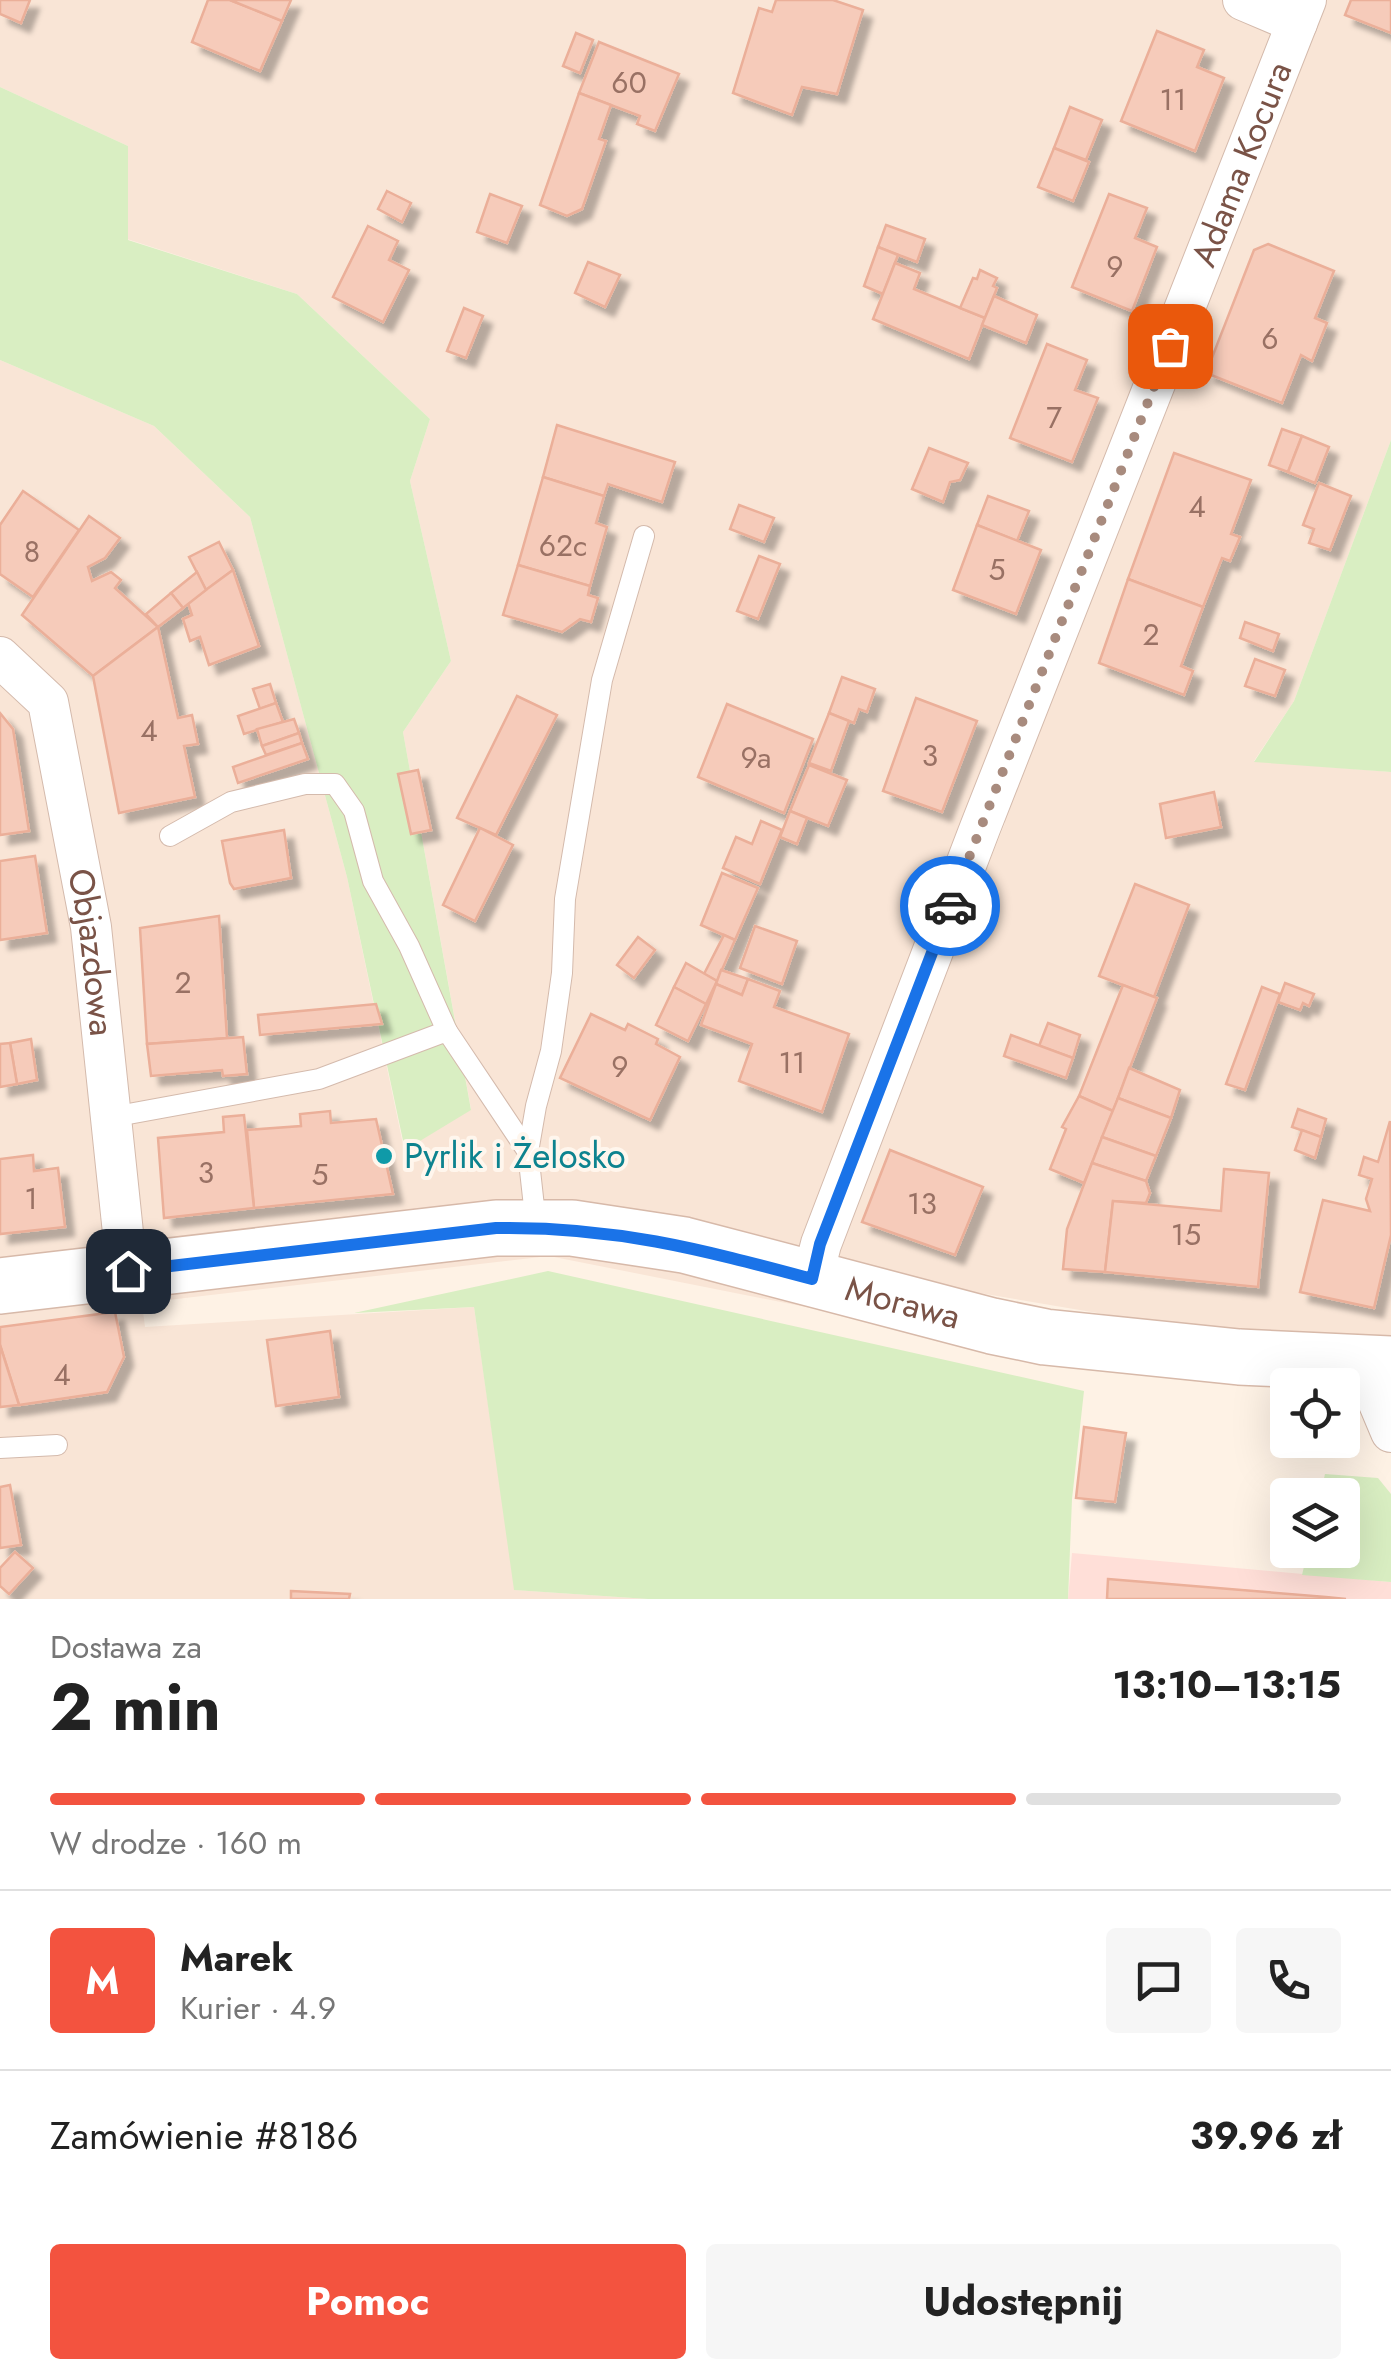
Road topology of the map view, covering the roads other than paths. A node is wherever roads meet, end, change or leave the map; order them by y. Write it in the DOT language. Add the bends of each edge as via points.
graph roads {
  1 [pos="1243,0"];
  2 [pos="1301,12"];
  3 [pos="644,536"];
  4 [pos="0,657"];
  5 [pos="170,836"];
  6 [pos="447,1031"];
  7 [pos="112,1116"];
  8 [pos="528,1152"];
  9 [pos="536,1228"];
  10 [pos="128,1271"];
  11 [pos="812,1279"];
  12 [pos="0,1286"];
  13 [pos="1381,1364"];
  14 [pos="1391,1432"];
  15 [pos="57,1445"];
  16 [pos="0,1448"];
  1 -- 2 [label="street"];
  2 -- 11 [label="street, Adama Kocura" via="987,810"];
  3 -- 8 [label="lane" via="602,680 565,899 551,1051"];
  4 -- 7 [label="street, Objazdowa" via="48,702 91,927"];
  5 -- 6 [label="lane" via="231,802 305,784 335,784 354,811 374,881"];
  6 -- 7 [label="lane" via="320,1079"];
  6 -- 8 [label="lane"];
  7 -- 10 [label="street, Objazdowa"];
  8 -- 9 [label="lane"];
  9 -- 10 [label="street, Morawa"];
  9 -- 11 [label="street, Morawa" via="684,1245"];
  10 -- 12 [label="street, Morawa"];
  11 -- 13 [label="street, Morawa" via="1045,1337"];
  13 -- 14 [label="street" via="1375,1394"];
  15 -- 16 [label="lane"];
}
